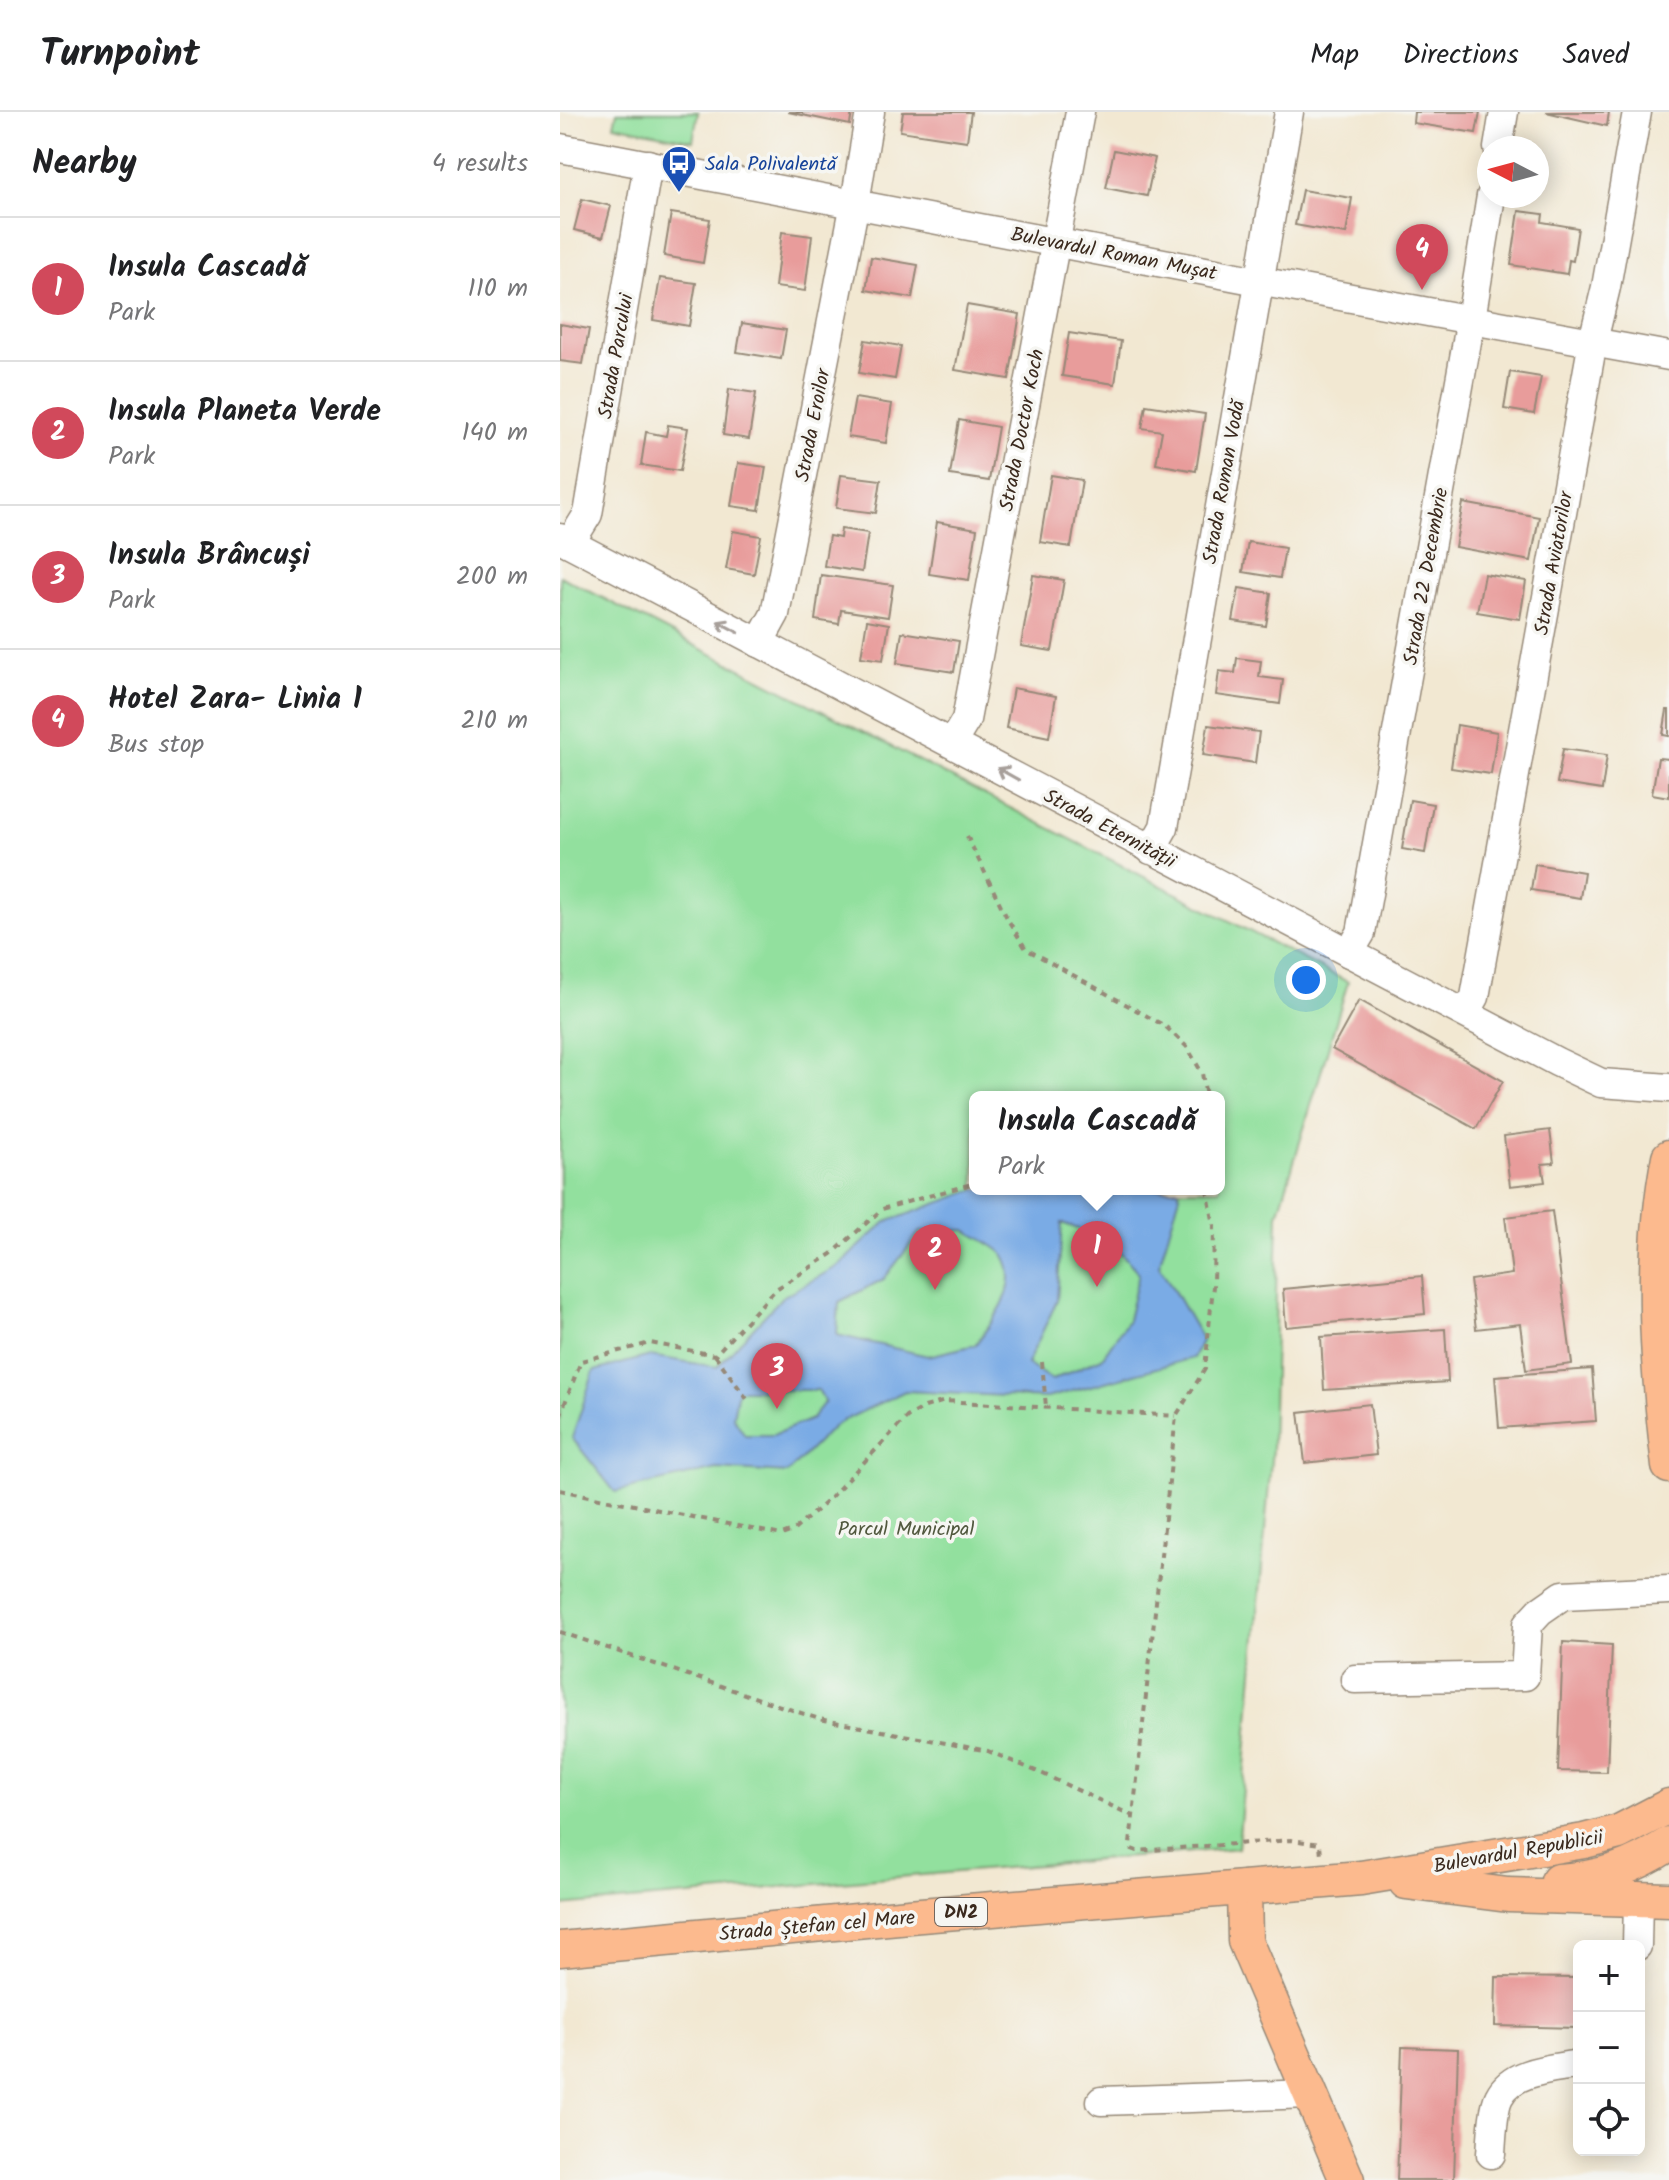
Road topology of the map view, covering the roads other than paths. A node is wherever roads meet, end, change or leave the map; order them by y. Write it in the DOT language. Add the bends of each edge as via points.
graph roads {
  1 [pos="870,112"];
  2 [pos="1080,112"];
  3 [pos="1289,112"];
  4 [pos="1504,112"];
  5 [pos="1637,112"];
  6 [pos="1500,136"];
  7 [pos="560,148"];
  8 [pos="648,164"];
  9 [pos="855,203"];
  10 [pos="1489,208"];
  11 [pos="1057,242"];
  12 [pos="1258,281"];
  13 [pos="1471,319"];
  14 [pos="1593,341"];
  15 [pos="1669,356"];
  16 [pos="565,541"];
  17 [pos="759,643"];
  18 [pos="952,743"];
  19 [pos="1151,850"];
  20 [pos="1349,953"];
  21 [pos="1466,1013"];
  22 [pos="1669,1088"];
  23 [pos="1669,1157"];
  24 [pos="1664,1345"];
  25 [pos="1669,1466"];
  26 [pos="1669,1590"];
  27 [pos="1355,1679"];
  28 [pos="1669,1806"];
  29 [pos="1669,1816"];
  30 [pos="1669,1844"];
  31 [pos="1636,1863"];
  32 [pos="1361,1878"];
  33 [pos="1244,1888"];
  34 [pos="1462,1888"];
  35 [pos="1655,1900"];
  36 [pos="1639,1940"];
  37 [pos="560,1949"];
  38 [pos="1573,2065"];
  39 [pos="1311,2094"];
  40 [pos="1101,2101"];
  41 [pos="1491,2154"];
  42 [pos="1347,2180"];
  1 -- 9 [label="street, Strada Eroilor"];
  2 -- 11 [label="street, Strada Doctor Koch"];
  3 -- 12 [label="street, Strada Roman Vodă"];
  4 -- 6 [label="street"];
  5 -- 14 [label="street, Strada Aviatorilor"];
  7 -- 8 [label="street, Bulevardul Roman Mușat"];
  8 -- 9 [label="street, Bulevardul Roman Mușat"];
  8 -- 16 [label="street, Strada Parcului" via="588,514"];
  9 -- 11 [label="street, Bulevardul Roman Mușat"];
  9 -- 17 [label="street, Strada Eroilor" via="775,614"];
  10 -- 13 [label="street, Strada 22 Decembrie"];
  11 -- 12 [label="street, Bulevardul Roman Mușat"];
  11 -- 18 [label="street, Strada Doctor Koch" via="966,720"];
  12 -- 13 [label="street, Bulevardul Roman Mușat"];
  12 -- 19 [label="street, Strada Roman Vodă" via="1164,827"];
  13 -- 14 [label="street, Bulevardul Roman Mușat"];
  13 -- 20 [label="street, Strada 22 Decembrie" via="1361,933"];
  14 -- 15 [label="street, Bulevardul Roman Mușat"];
  14 -- 21 [label="street, Strada Aviatorilor" via="1475,997"];
  17 -- 16 [label="street, Strada Eternității, one-way"];
  17 -- 18 [label="street, Strada Eternității"];
  19 -- 18 [label="street, Strada Eternității, one-way"];
  19 -- 20 [label="street, Strada Eternității"];
  20 -- 21 [label="street, Strada Eternității"];
  21 -- 22 [label="street, Strada Eternității" via="1601,1083"];
  23 -- 24 [label="main road" via="1657,1271"];
  24 -- 25 [label="main road" via="1662,1404"];
  26 -- 27 [label="street" via="1563,1595 1528,1624 1525,1676"];
  28 -- 32 [label="main road, Bulevardul Republicii / DN2" via="1619,1832 1584,1841"];
  29 -- 31 [label="main road" via="1641,1841"];
  30 -- 31 [label="main road, Bulevardul Republicii / DN2"];
  31 -- 34 [label="main road, Bulevardul Republicii / DN2" via="1576,1880"];
  31 -- 35 [label="main road" via="1638,1880"];
  32 -- 33 [label="main road, Strada Ștefan cel Mare / DN2"];
  32 -- 34 [label="main road, DN2"];
  33 -- 37 [label="main road, Strada Ștefan cel Mare / DN2"];
  33 -- 39 [label="main road" via="1245,1941"];
  34 -- 35 [label="main road, Bulevardul Republicii / DN2" via="1508,1895"];
  35 -- 36 [label="street"];
  38 -- 41 [label="street" via="1517,2078 1507,2086 1497,2099"];
  39 -- 40 [label="street"];
  39 -- 42 [label="main road"];
}
